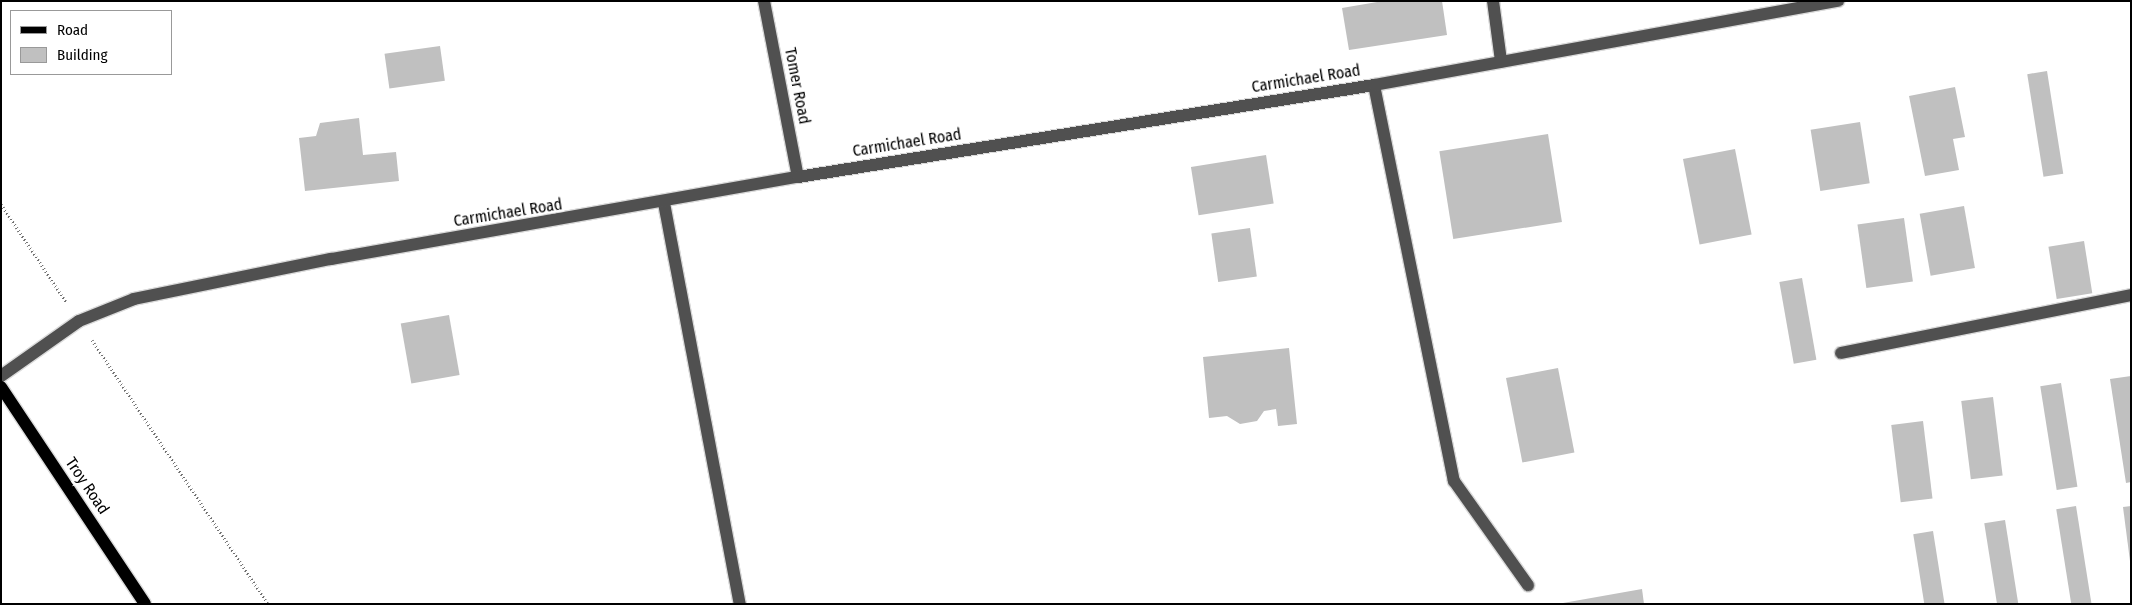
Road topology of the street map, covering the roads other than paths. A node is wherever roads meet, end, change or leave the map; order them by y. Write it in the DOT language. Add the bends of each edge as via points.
graph roads {
  1 [pos="764,1"];
  2 [pos="1493,1"];
  3 [pos="1838,1"];
  4 [pos="1501,61"];
  5 [pos="1374,85"];
  6 [pos="798,177"];
  7 [pos="664,203"];
  8 [pos="2131,294"];
  9 [pos="1841,353"];
  10 [pos="1,376"];
  11 [pos="1,387"];
  12 [pos="1528,584"];
  13 [pos="145,604"];
  14 [pos="740,604"];
  1 -- 6 [label="street, Tomer Road"];
  2 -- 4 [label="street"];
  3 -- 4 [label="street, Carmichael Road"];
  4 -- 5 [label="street, Carmichael Road"];
  5 -- 6 [label="street, Carmichael Road"];
  5 -- 12 [label="street" via="1454,481"];
  6 -- 7 [label="street, Carmichael Road"];
  7 -- 10 [label="street, Carmichael Road" via="313,263 134,299 79,321"];
  7 -- 14 [label="street"];
  8 -- 9 [label="street"];
  11 -- 13 [label="main road, Troy Road"];
}
